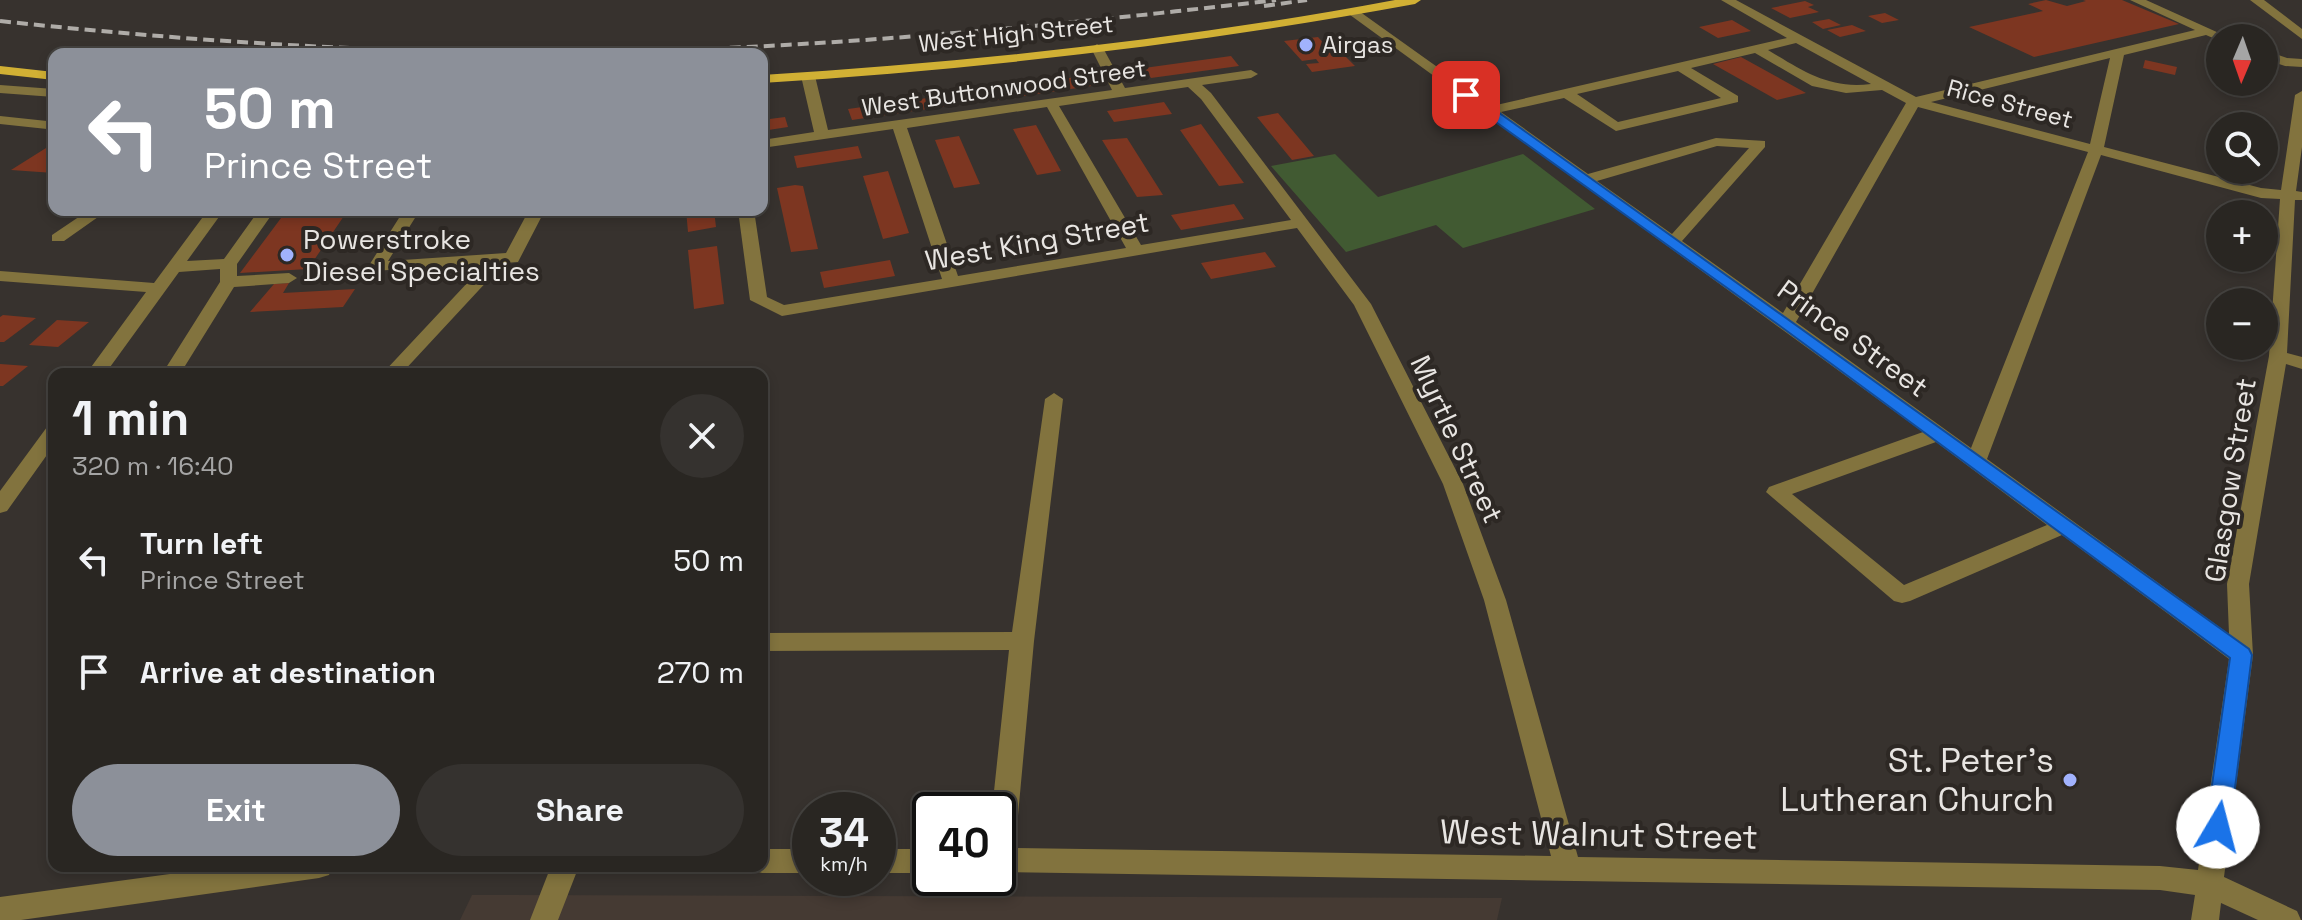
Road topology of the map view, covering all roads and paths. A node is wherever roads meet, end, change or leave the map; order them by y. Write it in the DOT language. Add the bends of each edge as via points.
graph roads {
  1 [pos="1415,0"];
  2 [pos="1749,0"];
  3 [pos="2136,0"];
  4 [pos="2256,0"];
  5 [pos="1730,2"];
  6 [pos="1352,12"];
  7 [pos="2206,31"];
  8 [pos="2302,35"];
  9 [pos="1797,39"];
  10 [pos="1097,48"];
  11 [pos="1757,48"];
  12 [pos="2118,52"];
  13 [pos="2278,59"];
  14 [pos="2302,63"];
  15 [pos="1679,66"];
  16 [pos="0,70"];
  17 [pos="22,72"];
  18 [pos="1251,74"];
  19 [pos="48,75"];
  20 [pos="808,76"];
  21 [pos="768,79"];
  22 [pos="1191,83"];
  23 [pos="1884,86"];
  24 [pos="3,90"];
  25 [pos="48,93"];
  26 [pos="1121,93"];
  27 [pos="1566,93"];
  28 [pos="2302,95"];
  29 [pos="1914,102"];
  30 [pos="1051,103"];
  31 [pos="1488,111"];
  32 [pos="0,120"];
  33 [pos="47,125"];
  34 [pos="899,125"];
  35 [pos="822,136"];
  36 [pos="768,143"];
  37 [pos="2096,149"];
  38 [pos="1583,180"];
  39 [pos="2295,195"];
  40 [pos="91,216"];
  41 [pos="211,216"];
  42 [pos="263,216"];
  43 [pos="408,216"];
  44 [pos="534,216"];
  45 [pos="747,216"];
  46 [pos="1300,223"];
  47 [pos="58,238"];
  48 [pos="1672,243"];
  49 [pos="1136,250"];
  50 [pos="499,259"];
  51 [pos="173,267"];
  52 [pos="228,273"];
  53 [pos="0,276"];
  54 [pos="289,278"];
  55 [pos="952,283"];
  56 [pos="157,288"];
  57 [pos="1786,323"];
  58 [pos="2278,356"];
  59 [pos="2277,360"];
  60 [pos="2302,363"];
  61 [pos="99,368"];
  62 [pos="174,368"];
  63 [pos="397,368"];
  64 [pos="1054,399"];
  65 [pos="1938,434"];
  66 [pos="48,439"];
  67 [pos="1976,461"];
  68 [pos="0,506"];
  69 [pos="2064,526"];
  70 [pos="1022,641"];
  71 [pos="768,642"];
  72 [pos="2241,655"];
  73 [pos="1006,792"];
  74 [pos="1016,860"];
  75 [pos="768,861"];
  76 [pos="792,861"];
  77 [pos="1568,870"];
  78 [pos="277,872"];
  79 [pos="563,872"];
  80 [pos="2210,884"];
  81 [pos="1,911"];
  82 [pos="544,920"];
  83 [pos="2205,920"];
  84 [pos="2287,920"];
  1 -- 6 [label="main road, West High Street"];
  2 -- 5 [label="street"];
  3 -- 7 [label="street"];
  4 -- 8 [label="street"];
  5 -- 9 [label="street, Rice Street"];
  6 -- 10 [label="main road, West High Street"];
  6 -- 31 [label="street, Prince Street"];
  7 -- 12 [label="street"];
  9 -- 11 [label="street"];
  9 -- 23 [label="street, Rice Street"];
  10 -- 20 [label="main road, West High Street"];
  10 -- 26 [label="street"];
  11 -- 15 [label="street"];
  11 -- 23 [label="street" via="1825,88 1859,91"];
  12 -- 29 [label="street"];
  12 -- 37 [label="street"];
  13 -- 14 [label="street"];
  15 -- 27 [label="street"];
  15 -- 27 [label="street" via="1733,99 1616,127"];
  16 -- 17 [label="main road"];
  17 -- 19 [label="main road"];
  17 -- 24 [label="street"];
  18 -- 22 [label="street, West Buttonwood Street"];
  19 -- 24 [label="street"];
  20 -- 21 [label="main road, West High Street"];
  20 -- 35 [label="street"];
  22 -- 26 [label="street, West Buttonwood Street"];
  22 -- 46 [label="street, Myrtle Street"];
  23 -- 29 [label="street, Rice Street"];
  24 -- 25 [label="street"];
  26 -- 30 [label="street, West Buttonwood Street"];
  27 -- 31 [label="street"];
  28 -- 39 [label="street, Glasgow Street"];
  29 -- 37 [label="street, Rice Street"];
  29 -- 57 [label="street"];
  30 -- 34 [label="street, West Buttonwood Street"];
  30 -- 49 [label="street"];
  31 -- 38 [label="street, Prince Street"];
  32 -- 33 [label="street"];
  34 -- 35 [label="street, West Buttonwood Street"];
  34 -- 55 [label="street"];
  35 -- 36 [label="street, West Buttonwood Street"];
  37 -- 39 [label="street, Rice Street" via="2261,193"];
  37 -- 67 [label="street"];
  38 -- 48 [label="street, Prince Street"];
  38 -- 48 [label="street" via="1716,142 1760,144"];
  39 -- 58 [label="street, Glasgow Street"];
  40 -- 47 [label="street"];
  41 -- 51 [label="street"];
  42 -- 52 [label="street"];
  43 -- 50 [label="street" via="376,267"];
  44 -- 50 [label="street" via="512,258"];
  45 -- 55 [label="street, West King Street" via="759,300 782,311"];
  46 -- 49 [label="street, West King Street"];
  46 -- 77 [label="street, Myrtle Street" via="1362,304 1453,484 1495,600"];
  48 -- 57 [label="street, Prince Street"];
  49 -- 55 [label="street, West King Street"];
  50 -- 63 [label="street"];
  51 -- 52 [label="street"];
  51 -- 56 [label="street"];
  52 -- 54 [label="street"];
  52 -- 62 [label="street"];
  53 -- 56 [label="street"];
  56 -- 61 [label="street"];
  57 -- 65 [label="street, Prince Street"];
  58 -- 60 [label="street"];
  59 -- 72 [label="street, Glasgow Street" via="2238,584"];
  64 -- 70 [label="street"];
  65 -- 67 [label="street, Prince Street"];
  65 -- 69 [label="street" via="1776,492 1902,595"];
  66 -- 68 [label="street"];
  67 -- 69 [label="street, Prince Street"];
  69 -- 72 [label="street, Prince Street"];
  70 -- 71 [label="street"];
  70 -- 73 [label="street"];
  72 -- 80 [label="street, Glasgow Street"];
  74 -- 77 [label="street, West Walnut Street"];
  75 -- 76 [label="street"];
  77 -- 80 [label="street, West Walnut Street" via="2160,878"];
  78 -- 81 [label="street"];
  79 -- 82 [label="street"];
  80 -- 83 [label="street, Glasgow Street"];
  80 -- 84 [label="street, West Walnut Street"];
}
